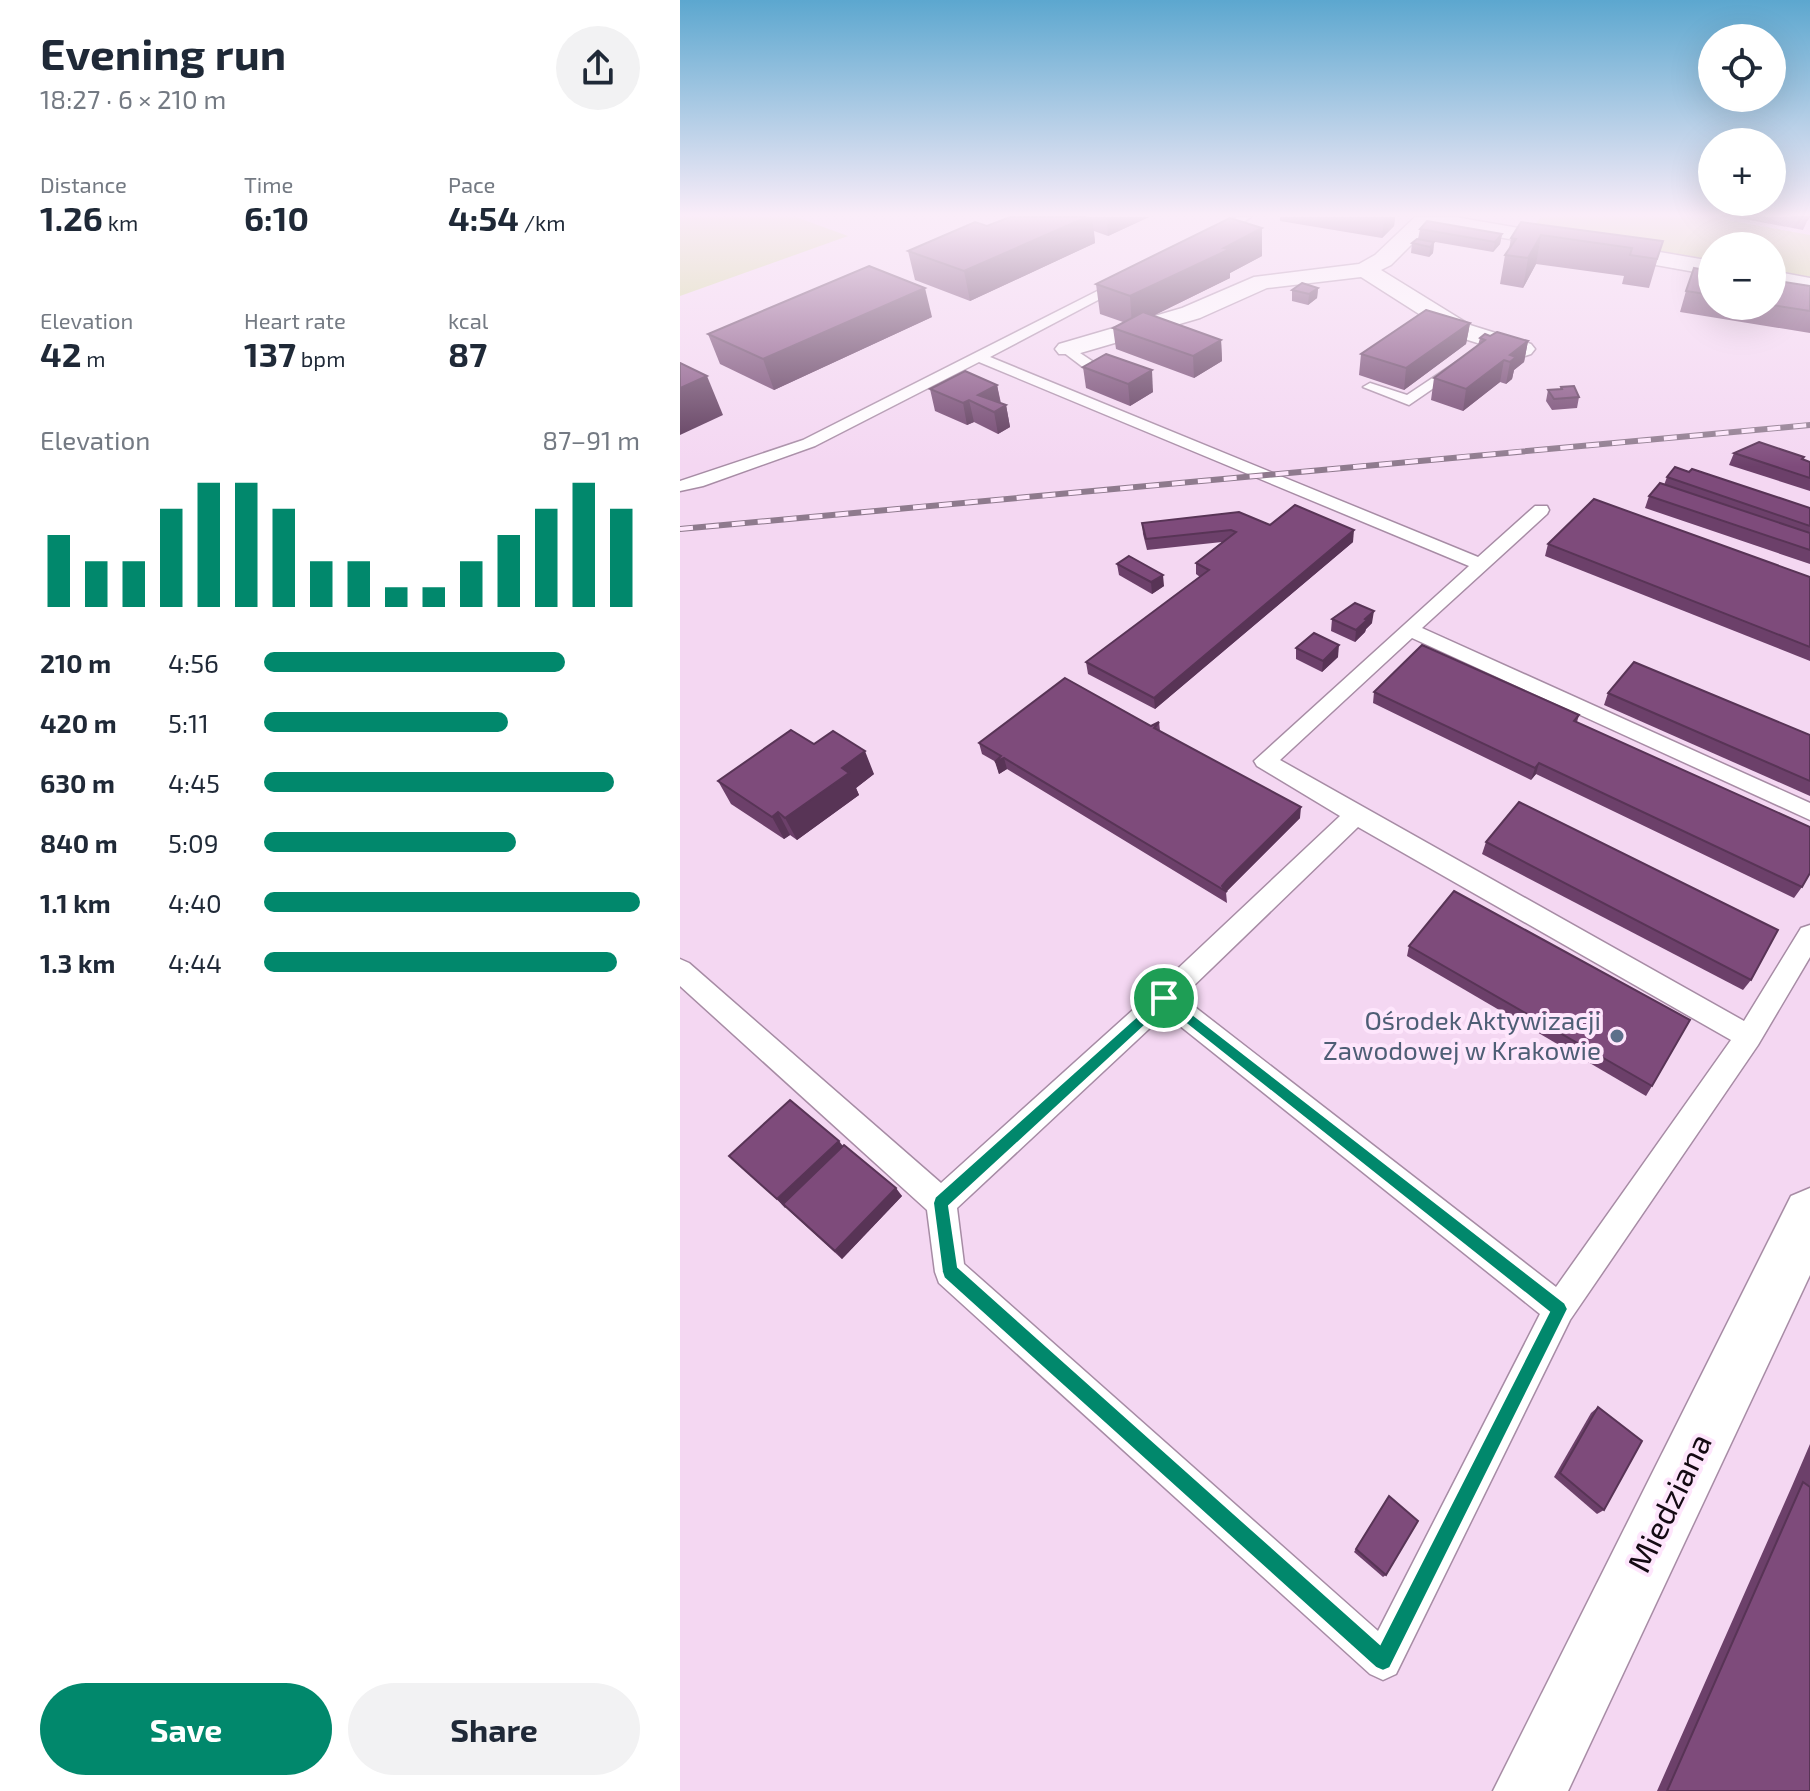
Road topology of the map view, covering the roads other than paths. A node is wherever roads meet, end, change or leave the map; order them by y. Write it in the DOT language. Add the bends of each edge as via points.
graph roads {
  1 [pos="1089,301"];
  2 [pos="1219,301"];
  3 [pos="1411,301"];
  4 [pos="1068,349"];
  5 [pos="1480,349"];
  6 [pos="1522,349"];
  7 [pos="979,357"];
  8 [pos="1093,368"];
  9 [pos="1370,387"];
  10 [pos="680,486"];
  11 [pos="1541,510"];
  12 [pos="1482,565"];
  13 [pos="1410,630"];
  14 [pos="1810,812"];
  15 [pos="1356,815"];
  16 [pos="1810,935"];
  17 [pos="680,970"];
  18 [pos="1164,998"];
  19 [pos="1749,1037"];
  20 [pos="941,1203"];
  21 [pos="1810,1215"];
  22 [pos="1559,1309"];
  23 [pos="1530,1791"];
  1 -- 7 [label="lane"];
  2 -- 4 [label="street"];
  3 -- 5 [label="street"];
  4 -- 8 [label="lane"];
  5 -- 6 [label="street"];
  5 -- 9 [label="lane" via="1409,401"];
  7 -- 10 [label="lane" via="809,443"];
  7 -- 12 [label="lane"];
  11 -- 12 [label="lane"];
  12 -- 13 [label="lane"];
  13 -- 14 [label="lane"];
  13 -- 15 [label="lane" via="1265,761"];
  15 -- 18 [label="lane"];
  15 -- 19 [label="lane"];
  16 -- 19 [label="lane"];
  17 -- 20 [label="lane"];
  18 -- 20 [label="lane"];
  18 -- 22 [label="lane"];
  19 -- 22 [label="lane"];
  20 -- 22 [label="lane" via="950,1272 1383,1661"];
  21 -- 23 [label="street, Miedziana"];
}
